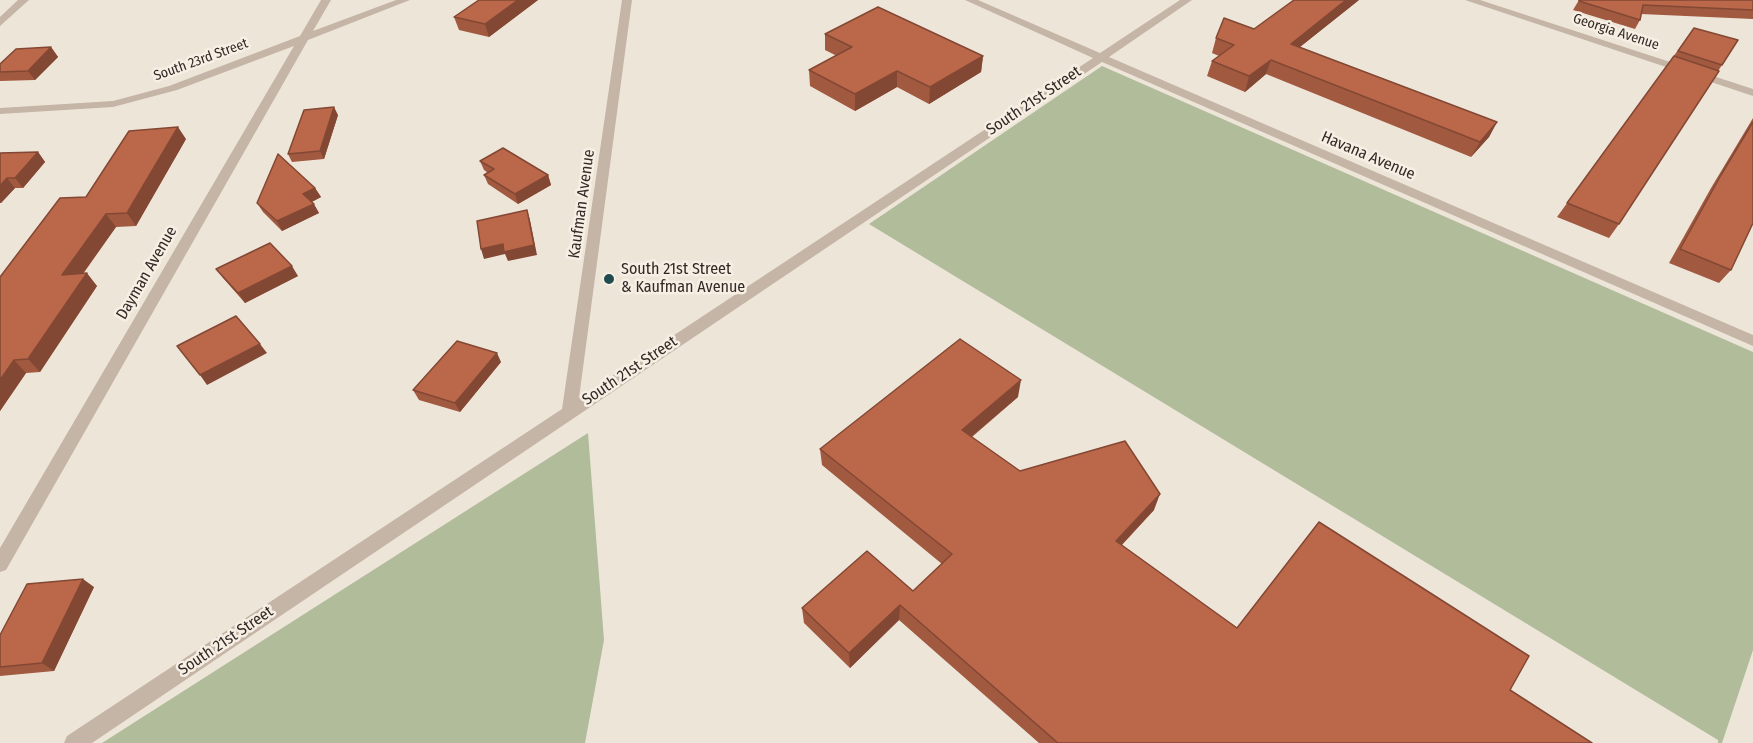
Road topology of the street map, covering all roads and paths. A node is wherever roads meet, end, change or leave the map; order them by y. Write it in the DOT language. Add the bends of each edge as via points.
graph roads {
  1 [pos="24,0"];
  2 [pos="326,0"];
  3 [pos="405,0"];
  4 [pos="627,0"];
  5 [pos="970,0"];
  6 [pos="1187,0"];
  7 [pos="1470,0"];
  8 [pos="0,23"];
  9 [pos="303,38"];
  10 [pos="1100,58"];
  11 [pos="1753,93"];
  12 [pos="0,111"];
  13 [pos="1753,341"];
  14 [pos="569,412"];
  15 [pos="0,564"];
  16 [pos="74,743"];
  1 -- 8 [label="street"];
  2 -- 9 [label="street, Dayman Avenue"];
  3 -- 9 [label="street, South 23rd Street"];
  4 -- 14 [label="street, Kaufman Avenue"];
  5 -- 10 [label="street, Havana Avenue"];
  6 -- 10 [label="street, South 21st Street"];
  7 -- 11 [label="street, Georgia Avenue"];
  9 -- 12 [label="street, South 23rd Street" via="172,88 113,104"];
  9 -- 15 [label="street, Dayman Avenue"];
  10 -- 13 [label="street, Havana Avenue"];
  10 -- 14 [label="street, South 21st Street"];
  14 -- 16 [label="street, South 21st Street"];
}
